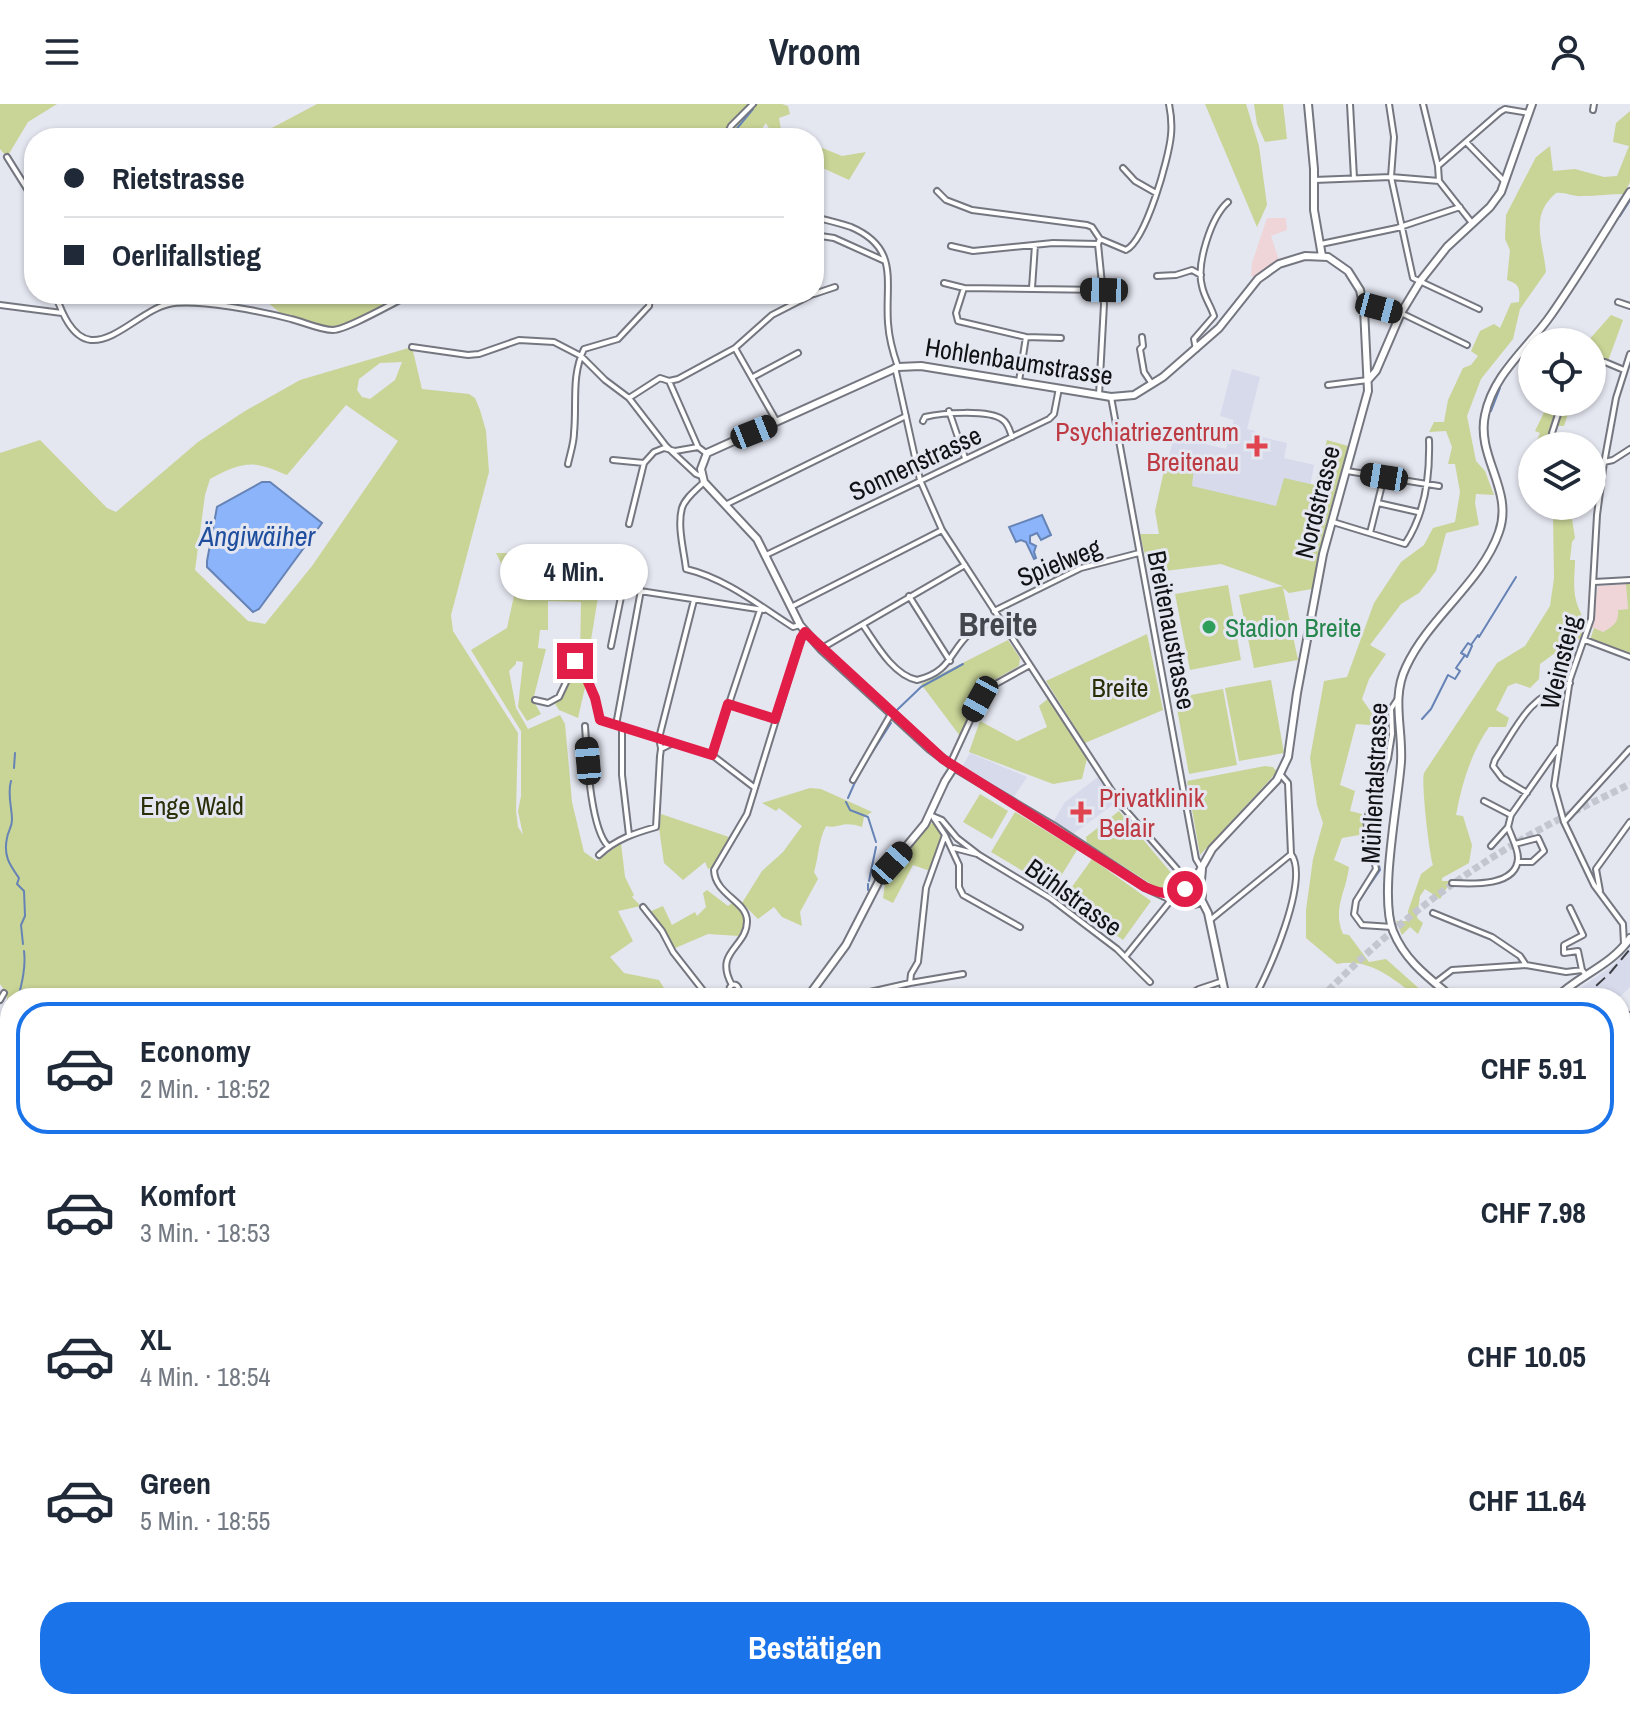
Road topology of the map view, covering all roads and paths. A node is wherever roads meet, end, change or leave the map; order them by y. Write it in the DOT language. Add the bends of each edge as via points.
graph roads {
  1 [pos="753,104"];
  2 [pos="1169,104"];
  3 [pos="1308,104"];
  4 [pos="1350,104"];
  5 [pos="1389,104"];
  6 [pos="1423,104"];
  7 [pos="1532,104"];
  8 [pos="1529,113"];
  9 [pos="730,128"];
  10 [pos="1467,143"];
  11 [pos="7,157"];
  12 [pos="1438,166"];
  13 [pos="1123,168"];
  14 [pos="1391,177"];
  15 [pos="1354,178"];
  16 [pos="1314,180"];
  17 [pos="1439,181"];
  18 [pos="1505,182"];
  19 [pos="24,184"];
  20 [pos="937,191"];
  21 [pos="1630,192"];
  22 [pos="1156,193"];
  23 [pos="1228,202"];
  24 [pos="1460,207"];
  25 [pos="824,220"];
  26 [pos="1472,223"];
  27 [pos="1400,226"];
  28 [pos="824,236"];
  29 [pos="1099,241"];
  30 [pos="1321,244"];
  31 [pos="1035,245"];
  32 [pos="951,246"];
  33 [pos="1322,256"];
  34 [pos="887,262"];
  35 [pos="1157,276"];
  36 [pos="1202,276"];
  37 [pos="1419,282"];
  38 [pos="944,283"];
  39 [pos="835,287"];
  40 [pos="964,288"];
  41 [pos="1032,288"];
  42 [pos="1104,290"];
  43 [pos="824,291"];
  44 [pos="1618,302"];
  45 [pos="59,304"];
  46 [pos="170,304"];
  47 [pos="194,304"];
  48 [pos="390,304"];
  49 [pos="649,304"];
  50 [pos="794,304"];
  51 [pos="1364,304"];
  52 [pos="0,305"];
  53 [pos="1630,306"];
  54 [pos="1479,309"];
  55 [pos="62,313"];
  56 [pos="1401,313"];
  57 [pos="1026,337"];
  58 [pos="1142,337"];
  59 [pos="1061,338"];
  60 [pos="1467,345"];
  61 [pos="412,347"];
  62 [pos="735,348"];
  63 [pos="1196,349"];
  64 [pos="798,353"];
  65 [pos="1630,354"];
  66 [pos="581,356"];
  67 [pos="1606,362"];
  68 [pos="896,367"];
  69 [pos="1624,370"];
  70 [pos="753,377"];
  71 [pos="1368,380"];
  72 [pos="669,381"];
  73 [pos="1019,381"];
  74 [pos="1152,384"];
  75 [pos="1328,385"];
  76 [pos="1059,388"];
  77 [pos="1099,395"];
  78 [pos="1111,397"];
  79 [pos="629,398"];
  80 [pos="949,411"];
  81 [pos="906,416"];
  82 [pos="923,421"];
  83 [pos="778,423"];
  84 [pos="1012,437"];
  85 [pos="1429,440"];
  86 [pos="698,447"];
  87 [pos="1630,449"];
  88 [pos="670,450"];
  89 [pos="1606,450"];
  90 [pos="707,453"];
  91 [pos="965,458"];
  92 [pos="613,460"];
  93 [pos="1606,462"];
  94 [pos="644,463"];
  95 [pos="568,464"];
  96 [pos="1344,470"];
  97 [pos="1384,477"];
  98 [pos="703,479"];
  99 [pos="920,480"];
  100 [pos="1427,484"];
  101 [pos="1439,486"];
  102 [pos="1378,503"];
  103 [pos="725,505"];
  104 [pos="1419,512"];
  105 [pos="1597,520"];
  106 [pos="1330,521"];
  107 [pos="629,524"];
  108 [pos="942,530"];
  109 [pos="1370,533"];
  110 [pos="1139,553"];
  111 [pos="766,555"];
  112 [pos="965,565"];
  113 [pos="1630,580"];
  114 [pos="1594,582"];
  115 [pos="641,590"];
  116 [pos="909,596"];
  117 [pos="694,600"];
  118 [pos="791,607"];
  119 [pos="763,610"];
  120 [pos="994,611"];
  121 [pos="1000,621"];
  122 [pos="800,625"];
  123 [pos="863,625"];
  124 [pos="805,632"];
  125 [pos="1585,640"];
  126 [pos="611,646"];
  127 [pos="821,649"];
  128 [pos="1630,657"];
  129 [pos="950,661"];
  130 [pos="1030,665"];
  131 [pos="1570,683"];
  132 [pos="535,700"];
  133 [pos="1397,700"];
  134 [pos="728,704"];
  135 [pos="891,714"];
  136 [pos="775,719"];
  137 [pos="585,726"];
  138 [pos="619,726"];
  139 [pos="659,738"];
  140 [pos="674,744"];
  141 [pos="1560,746"];
  142 [pos="661,749"];
  143 [pos="1630,749"];
  144 [pos="712,755"];
  145 [pos="952,766"];
  146 [pos="1281,775"];
  147 [pos="853,780"];
  148 [pos="754,791"];
  149 [pos="1527,793"];
  150 [pos="1484,801"];
  151 [pos="1511,815"];
  152 [pos="931,816"];
  153 [pos="1564,822"];
  154 [pos="1630,822"];
  155 [pos="1508,827"];
  156 [pos="629,835"];
  157 [pos="945,835"];
  158 [pos="1515,844"];
  159 [pos="608,846"];
  160 [pos="1491,846"];
  161 [pos="953,848"];
  162 [pos="1291,854"];
  163 [pos="599,855"];
  164 [pos="979,855"];
  165 [pos="1518,862"];
  166 [pos="1201,870"];
  167 [pos="1177,872"];
  168 [pos="1452,883"];
  169 [pos="1188,886"];
  170 [pos="1200,891"];
  171 [pos="1158,893"];
  172 [pos="1602,897"];
  173 [pos="1171,899"];
  174 [pos="1186,900"];
  175 [pos="1199,903"];
  176 [pos="643,907"];
  177 [pos="1570,908"];
  178 [pos="1433,913"];
  179 [pos="1209,921"];
  180 [pos="1020,927"];
  181 [pos="1392,927"];
  182 [pos="1630,938"];
  183 [pos="1625,946"];
  184 [pos="1125,957"];
  185 [pos="1526,965"];
  186 [pos="1584,972"];
  187 [pos="963,974"];
  188 [pos="1223,981"];
  189 [pos="1150,982"];
  190 [pos="910,983"];
  191 [pos="1435,983"];
  192 [pos="732,985"];
  193 [pos="701,988"];
  194 [pos="814,988"];
  195 [pos="888,988"];
  196 [pos="1202,988"];
  197 [pos="1224,988"];
  198 [pos="1259,988"];
  199 [pos="1441,988"];
  200 [pos="1567,988"];
  1 -- 9 [label="street"];
  2 -- 22 [label="street" via="1171,139"];
  3 -- 16 [label="street"];
  4 -- 15 [label="street"];
  5 -- 14 [label="street" via="1394,137"];
  6 -- 12 [label="street"];
  7 -- 8 [label="street"];
  8 -- 10 [label="street" via="1505,109"];
  8 -- 18 [label="street"];
  10 -- 12 [label="street"];
  10 -- 18 [label="street"];
  11 -- 19 [label="street"];
  12 -- 17 [label="street"];
  13 -- 22 [label="street"];
  14 -- 15 [label="street"];
  14 -- 17 [label="street"];
  14 -- 27 [label="street"];
  15 -- 16 [label="street"];
  16 -- 30 [label="street"];
  17 -- 24 [label="street"];
  18 -- 26 [label="street"];
  20 -- 29 [label="street" via="972,210 1087,225"];
  21 -- 133 [label="street, Mühlentalstrasse" via="1550,316 1493,391 1483,430 1503,495 1500,530 1478,569 1417,647"];
  22 -- 29 [label="street" via="1130,248"];
  23 -- 36 [label="street" via="1209,231"];
  24 -- 26 [label="street"];
  24 -- 27 [label="street"];
  25 -- 34 [label="street" via="863,234"];
  26 -- 37 [label="street"];
  27 -- 30 [label="street"];
  27 -- 37 [label="street" via="1413,278"];
  28 -- 34 [label="street"];
  29 -- 31 [label="street"];
  29 -- 42 [label="street"];
  30 -- 33 [label="street"];
  31 -- 32 [label="street" via="973,251"];
  31 -- 41 [label="street"];
  33 -- 51 [label="street, Nordstrasse" via="1348,271"];
  33 -- 63 [label="street, Hohlenbaumstrasse" via="1300,257 1270,269"];
  34 -- 68 [label="street" via="888,326"];
  35 -- 36 [label="street" via="1192,270"];
  36 -- 63 [label="street" via="1214,316 1194,339"];
  37 -- 54 [label="street"];
  37 -- 56 [label="street"];
  38 -- 40 [label="street"];
  39 -- 43 [label="street"];
  40 -- 41 [label="street"];
  40 -- 57 [label="street" via="958,321"];
  41 -- 42 [label="street"];
  42 -- 77 [label="street"];
  44 -- 53 [label="street"];
  45 -- 55 [label="street"];
  46 -- 55 [label="street" via="109,336 90,340"];
  47 -- 48 [label="street" via="334,330"];
  49 -- 66 [label="street" via="618,339 589,346"];
  50 -- 62 [label="street" via="772,315"];
  51 -- 56 [label="street"];
  51 -- 71 [label="street, Nordstrasse"];
  52 -- 55 [label="street"];
  56 -- 60 [label="street"];
  56 -- 71 [label="street"];
  57 -- 59 [label="street"];
  57 -- 73 [label="street"];
  58 -- 74 [label="street" via="1144,372"];
  61 -- 66 [label="street" via="479,354 528,339 554,342"];
  62 -- 70 [label="street"];
  62 -- 72 [label="street"];
  63 -- 74 [label="street, Hohlenbaumstrasse"];
  64 -- 70 [label="street"];
  65 -- 69 [label="street, Weinsteig"];
  66 -- 79 [label="street"];
  66 -- 95 [label="street"];
  67 -- 69 [label="street"];
  68 -- 73 [label="street, Hohlenbaumstrasse"];
  68 -- 81 [label="street"];
  68 -- 83 [label="street, Hohlenbaumstrasse"];
  69 -- 89 [label="street, Weinsteig"];
  70 -- 83 [label="street"];
  71 -- 75 [label="street"];
  71 -- 96 [label="street, Nordstrasse"];
  72 -- 79 [label="street" via="660,378"];
  72 -- 86 [label="street"];
  73 -- 76 [label="street, Hohlenbaumstrasse"];
  74 -- 78 [label="street, Hohlenbaumstrasse" via="1130,396"];
  76 -- 77 [label="street, Hohlenbaumstrasse"];
  76 -- 84 [label="street, Sonnenstrasse" via="1054,414"];
  77 -- 78 [label="street, Hohlenbaumstrasse"];
  78 -- 110 [label="street, Breitenaustrasse"];
  79 -- 88 [label="street"];
  80 -- 82 [label="street"];
  80 -- 84 [label="street" via="999,417"];
  80 -- 91 [label="street"];
  81 -- 99 [label="street"];
  81 -- 103 [label="street"];
  83 -- 90 [label="street, Hohlenbaumstrasse"];
  84 -- 91 [label="street, Sonnenstrasse"];
  85 -- 100 [label="street"];
  86 -- 88 [label="street"];
  86 -- 90 [label="street"];
  87 -- 93 [label="street"];
  88 -- 94 [label="street" via="654,452"];
  88 -- 98 [label="street"];
  90 -- 98 [label="street"];
  91 -- 99 [label="street, Sonnenstrasse"];
  92 -- 94 [label="street"];
  94 -- 107 [label="street"];
  96 -- 97 [label="street"];
  96 -- 106 [label="street, Nordstrasse"];
  97 -- 100 [label="street"];
  97 -- 102 [label="street"];
  98 -- 103 [label="street"];
  98 -- 119 [label="street" via="682,508 686,569"];
  99 -- 108 [label="street"];
  99 -- 111 [label="street, Sonnenstrasse"];
  100 -- 101 [label="street"];
  100 -- 104 [label="street"];
  102 -- 104 [label="street"];
  102 -- 109 [label="street"];
  103 -- 111 [label="street"];
  104 -- 109 [label="street" via="1405,544"];
  105 -- 114 [label="street, Weinsteig"];
  106 -- 109 [label="street"];
  106 -- 146 [label="street, Nordstrasse"];
  108 -- 112 [label="street"];
  108 -- 118 [label="street"];
  110 -- 120 [label="street, Spielweg" via="1081,568"];
  110 -- 166 [label="street, Breitenaustrasse"];
  111 -- 118 [label="street"];
  112 -- 116 [label="street"];
  112 -- 120 [label="street"];
  113 -- 114 [label="street"];
  114 -- 125 [label="street, Weinsteig"];
  115 -- 117 [label="street"];
  115 -- 126 [label="street" via="622,592"];
  115 -- 138 [label="street"];
  116 -- 123 [label="street"];
  116 -- 129 [label="street"];
  117 -- 119 [label="street"];
  117 -- 139 [label="street"];
  118 -- 122 [label="street"];
  119 -- 122 [label="street" via="793,627"];
  119 -- 134 [label="street"];
  120 -- 121 [label="street"];
  121 -- 129 [label="street" via="970,633"];
  121 -- 130 [label="street"];
  122 -- 124 [label="street"];
  123 -- 127 [label="street"];
  123 -- 129 [label="street" via="911,679 927,677"];
  124 -- 127 [label="street"];
  124 -- 136 [label="street"];
  125 -- 128 [label="street"];
  125 -- 131 [label="street, Weinsteig"];
  127 -- 135 [label="street"];
  130 -- 145 [label="street" via="980,699"];
  130 -- 167 [label="street" via="1121,805"];
  131 -- 141 [label="street, Weinsteig"];
  131 -- 149 [label="street" via="1531,703 1495,760 1498,775"];
  132 -- 138 [label="street" via="548,703 559,697 577,659 598,717"];
  133 -- 181 [label="street, Mühlentalstrasse" via="1401,760 1388,902"];
  133 -- 181 [label="street" via="1391,709 1392,744 1366,821 1376,869 1354,914 1362,925"];
  134 -- 136 [label="street"];
  134 -- 144 [label="street"];
  135 -- 145 [label="street"];
  135 -- 147 [label="street"];
  136 -- 148 [label="street"];
  137 -- 159 [label="street" via="593,803"];
  138 -- 139 [label="street"];
  138 -- 156 [label="street"];
  139 -- 140 [label="street"];
  139 -- 142 [label="street"];
  140 -- 142 [label="street"];
  140 -- 144 [label="street"];
  141 -- 149 [label="street"];
  141 -- 153 [label="street, Weinsteig" via="1554,786"];
  142 -- 156 [label="street" via="656,827"];
  143 -- 153 [label="street"];
  144 -- 148 [label="street"];
  145 -- 152 [label="street"];
  145 -- 171 [label="street"];
  146 -- 162 [label="street, Nordstrasse" via="1288,783"];
  146 -- 166 [label="street, Nordstrasse" via="1219,841"];
  148 -- 192 [label="street" via="747,814 714,870 714,880 747,920 726,963"];
  149 -- 151 [label="street"];
  150 -- 151 [label="street"];
  151 -- 155 [label="street"];
  152 -- 157 [label="street"];
  152 -- 164 [label="street, Bühlstrasse"];
  152 -- 194 [label="street" via="881,877 846,945"];
  153 -- 172 [label="street, Weinsteig"];
  154 -- 172 [label="street" via="1596,869"];
  155 -- 158 [label="street"];
  155 -- 160 [label="street"];
  156 -- 159 [label="street"];
  157 -- 161 [label="street"];
  157 -- 190 [label="street" via="926,888 918,962"];
  158 -- 165 [label="street"];
  158 -- 165 [label="street" via="1538,838 1544,851 1532,862"];
  159 -- 163 [label="street"];
  161 -- 164 [label="street, Bühlstrasse"];
  161 -- 180 [label="street" via="963,895"];
  162 -- 179 [label="street"];
  162 -- 198 [label="street, Nordstrasse" via="1296,862 1293,897"];
  164 -- 184 [label="street, Bühlstrasse" via="1042,892"];
  165 -- 168 [label="street" via="1494,882"];
  166 -- 169 [label="street, Nordstrasse"];
  166 -- 170 [label="street"];
  167 -- 169 [label="street"];
  167 -- 169 [label="street"];
  169 -- 170 [label="street"];
  169 -- 171 [label="street"];
  169 -- 174 [label="street"];
  170 -- 175 [label="street"];
  171 -- 173 [label="street"];
  172 -- 183 [label="street, Weinsteig" via="1623,924"];
  173 -- 174 [label="street"];
  173 -- 184 [label="street, Bühlstrasse"];
  174 -- 175 [label="street"];
  175 -- 179 [label="street"];
  176 -- 193 [label="street"];
  177 -- 186 [label="street" via="1583,935 1562,948 1564,953 1578,951"];
  178 -- 185 [label="street" via="1492,937"];
  179 -- 188 [label="street"];
  181 -- 191 [label="street, Mühlentalstrasse" via="1409,960"];
  182 -- 183 [label="street"];
  183 -- 186 [label="street" via="1613,959"];
  184 -- 189 [label="street"];
  185 -- 186 [label="street"];
  185 -- 191 [label="street" via="1447,972"];
  186 -- 200 [label="street"];
  187 -- 190 [label="street"];
  188 -- 196 [label="street"];
  188 -- 197 [label="street"];
  190 -- 195 [label="street"];
  191 -- 199 [label="street, Mühlentalstrasse"];
}
